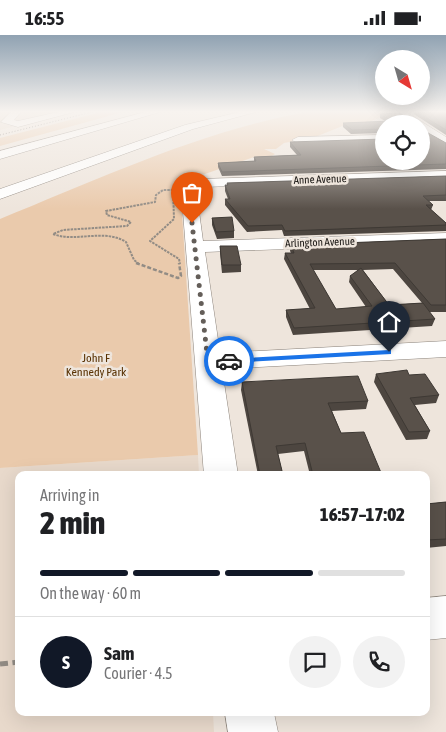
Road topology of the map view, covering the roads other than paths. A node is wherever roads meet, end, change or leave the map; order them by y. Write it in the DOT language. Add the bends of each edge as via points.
graph roads {
  1 [pos="23,145"];
  2 [pos="38,145"];
  3 [pos="121,145"];
  4 [pos="139,145"];
  5 [pos="0,151"];
  6 [pos="0,155"];
  7 [pos="446,175"];
  8 [pos="0,187"];
  9 [pos="0,194"];
  10 [pos="446,238"];
  11 [pos="195,247"];
  12 [pos="446,349"];
  13 [pos="208,362"];
  14 [pos="221,471"];
  15 [pos="446,617"];
  16 [pos="430,619"];
  17 [pos="250,716"];
  18 [pos="253,732"];
  1 -- 5 [label="main road"];
  2 -- 6 [label="main road"];
  3 -- 8 [label="main road"];
  4 -- 9 [label="main road"];
  7 -- 11 [label="main road, Anne Avenue" via="193,184 188,187"];
  10 -- 11 [label="main road, Arlington Avenue"];
  11 -- 13 [label="main road"];
  12 -- 13 [label="main road"];
  13 -- 14 [label="main road"];
  15 -- 16 [label="main road"];
  17 -- 18 [label="main road"];
}
